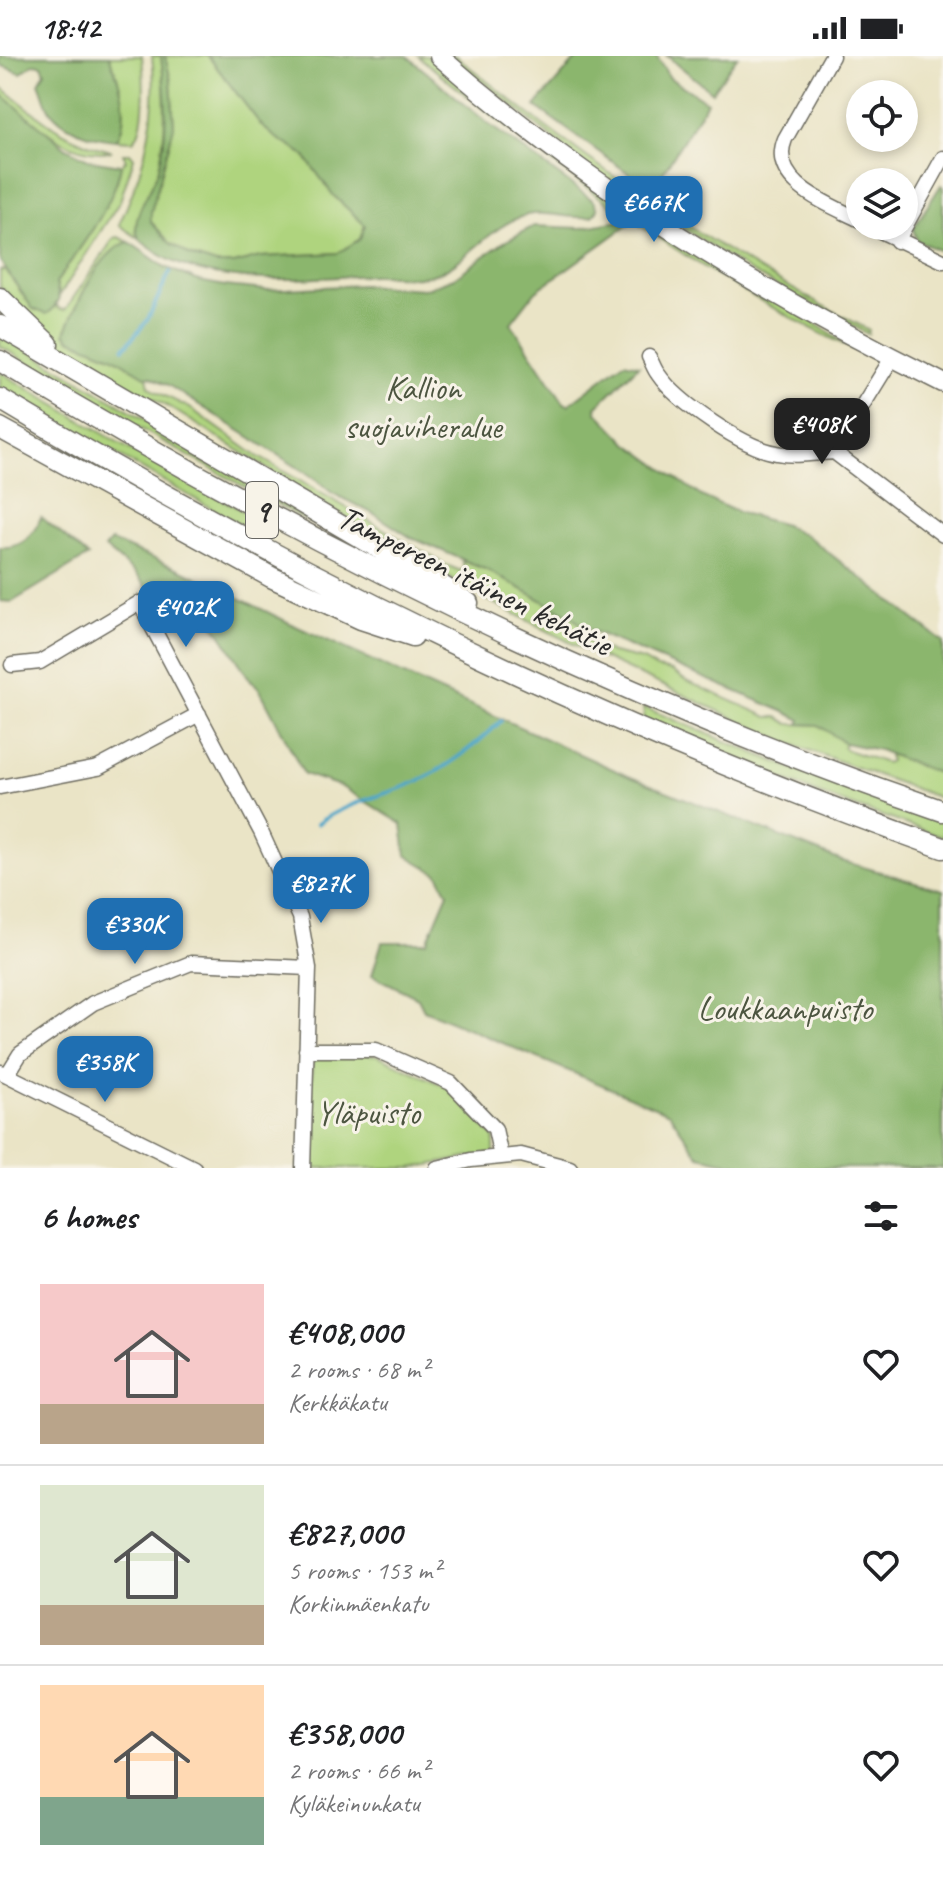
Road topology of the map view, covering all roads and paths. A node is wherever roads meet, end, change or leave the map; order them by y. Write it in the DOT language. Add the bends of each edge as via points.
graph roads {
  1 [pos="439,56"];
  2 [pos="832,56"];
  3 [pos="943,158"];
  4 [pos="846,212"];
  5 [pos="897,241"];
  6 [pos="943,261"];
  7 [pos="0,298"];
  8 [pos="0,326"];
  9 [pos="649,357"];
  10 [pos="892,358"];
  11 [pos="0,361"];
  12 [pos="90,380"];
  13 [pos="943,383"];
  14 [pos="0,399"];
  15 [pos="0,431"];
  16 [pos="834,452"];
  17 [pos="943,535"];
  18 [pos="532,645"];
  19 [pos="477,657"];
  20 [pos="12,665"];
  21 [pos="199,714"];
  22 [pos="0,787"];
  23 [pos="943,811"];
  24 [pos="943,848"];
  25 [pos="309,968"];
  26 [pos="306,1050"];
  27 [pos="3,1074"];
  28 [pos="501,1157"];
  29 [pos="194,1168"];
  30 [pos="303,1168"];
  31 [pos="437,1168"];
  32 [pos="570,1168"];
  1 -- 10 [label="main road" via="607,187 753,280"];
  2 -- 4 [label="street" via="785,139 782,154 796,185"];
  3 -- 5 [label="street"];
  5 -- 6 [label="street"];
  7 -- 12 [label="highway"];
  8 -- 12 [label="highway"];
  9 -- 16 [label="street" via="658,375 735,437 776,453"];
  10 -- 13 [label="main road"];
  10 -- 16 [label="street"];
  11 -- 18 [label="highway, Tampereen itäinen kehätie / 9" via="236,497"];
  12 -- 18 [label="highway" via="428,577"];
  14 -- 19 [label="highway, Tampereen itäinen kehätie / 9" via="206,518"];
  15 -- 19 [label="highway" via="271,577 361,619"];
  16 -- 17 [label="street"];
  18 -- 23 [label="highway, Tampereen itäinen kehätie / 9" via="740,737"];
  19 -- 24 [label="highway, Tampereen itäinen kehätie / 9" via="639,730"];
  20 -- 21 [label="street" via="40,662 139,603"];
  21 -- 22 [label="street" via="98,768"];
  21 -- 25 [label="street" via="300,917"];
  25 -- 26 [label="street"];
  25 -- 27 [label="street" via="191,963 93,1003 20,1054"];
  26 -- 28 [label="street" via="376,1050 451,1083 495,1129"];
  26 -- 30 [label="street"];
  27 -- 29 [label="street"];
  28 -- 31 [label="street"];
  28 -- 32 [label="street" via="521,1155"];
}
